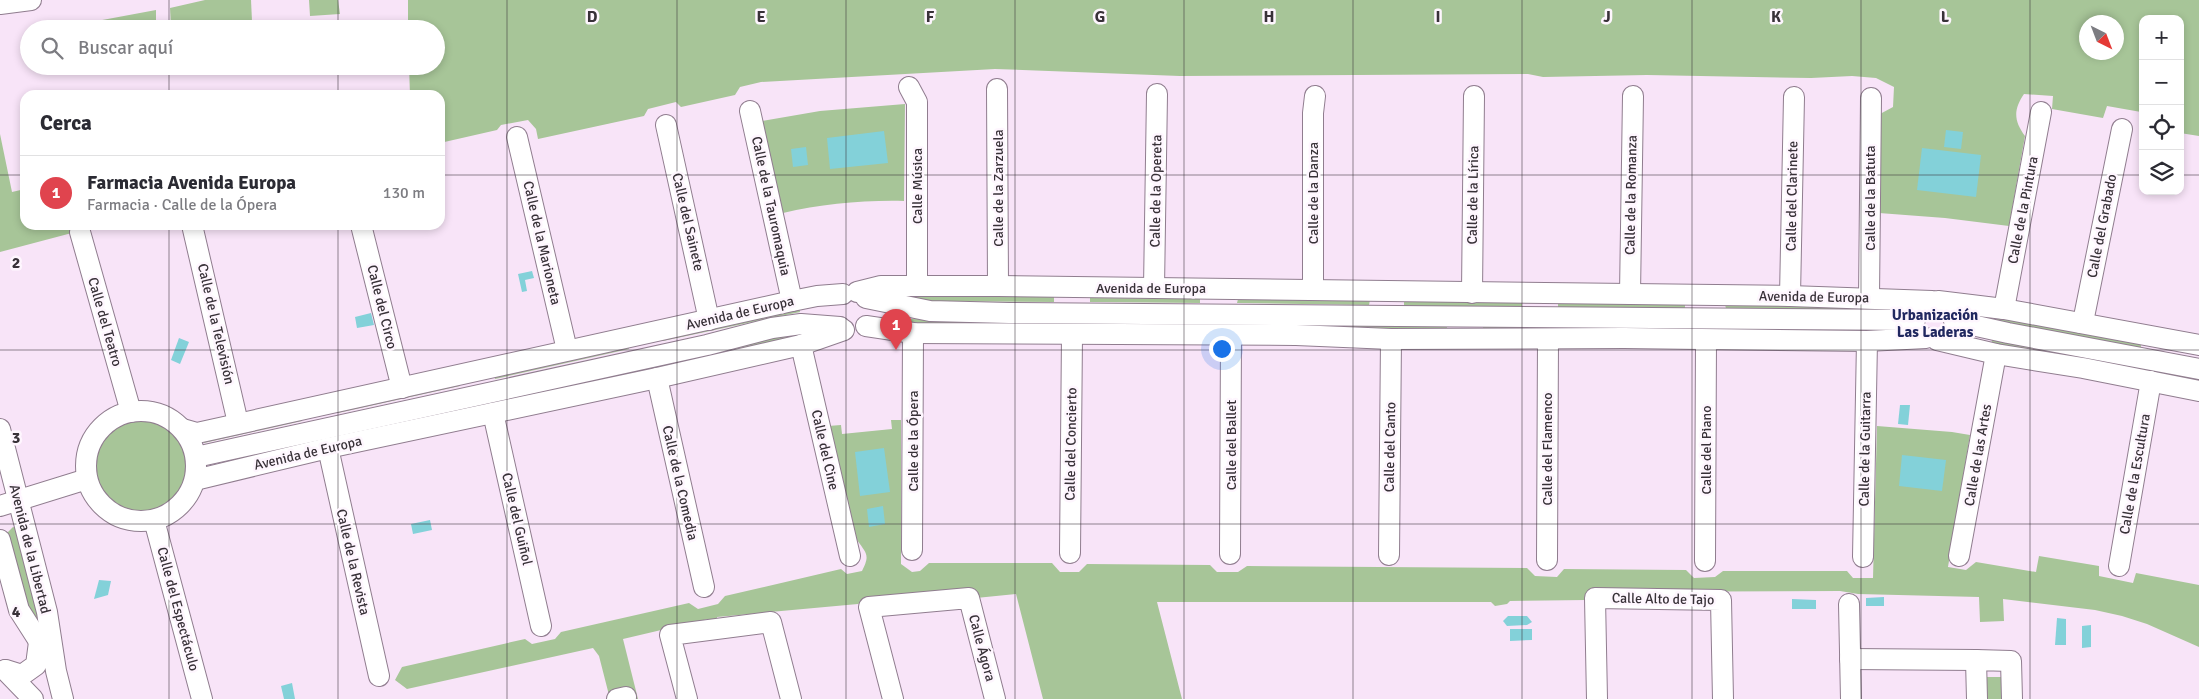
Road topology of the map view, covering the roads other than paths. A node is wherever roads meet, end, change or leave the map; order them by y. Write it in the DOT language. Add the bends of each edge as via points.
graph roads {
  1 [pos="31,0"];
  2 [pos="0,4"];
  3 [pos="909,87"];
  4 [pos="997,89"];
  5 [pos="1157,94"];
  6 [pos="1315,96"];
  7 [pos="1474,96"];
  8 [pos="1633,96"];
  9 [pos="1794,97"];
  10 [pos="1871,98"];
  11 [pos="750,111"];
  12 [pos="2041,112"];
  13 [pos="666,125"];
  14 [pos="2122,129"];
  15 [pos="517,137"];
  16 [pos="193,230"];
  17 [pos="362,230"];
  18 [pos="80,232"];
  19 [pos="916,286"];
  20 [pos="998,286"];
  21 [pos="1059,288"];
  22 [pos="1154,288"];
  23 [pos="1244,288"];
  24 [pos="1312,290"];
  25 [pos="1381,291"];
  26 [pos="1472,293"];
  27 [pos="1552,293"];
  28 [pos="1630,294"];
  29 [pos="851,296"];
  30 [pos="1697,296"];
  31 [pos="1790,296"];
  32 [pos="1869,298"];
  33 [pos="792,301"];
  34 [pos="1935,301"];
  35 [pos="2004,309"];
  36 [pos="930,311"];
  37 [pos="1009,313"];
  38 [pos="1208,313"];
  39 [pos="1079,314"];
  40 [pos="1131,314"];
  41 [pos="1322,315"];
  42 [pos="1398,316"];
  43 [pos="1457,317"];
  44 [pos="1527,318"];
  45 [pos="1649,318"];
  46 [pos="1722,318"];
  47 [pos="1773,318"];
  48 [pos="709,320"];
  49 [pos="1914,320"];
  50 [pos="1954,321"];
  51 [pos="2081,323"];
  52 [pos="867,324"];
  53 [pos="772,328"];
  54 [pos="842,328"];
  55 [pos="913,333"];
  56 [pos="987,333"];
  57 [pos="636,335"];
  58 [pos="1072,335"];
  59 [pos="1154,335"];
  60 [pos="1296,335"];
  61 [pos="1231,336"];
  62 [pos="2152,336"];
  63 [pos="1624,338"];
  64 [pos="1391,339"];
  65 [pos="1477,339"];
  66 [pos="1548,339"];
  67 [pos="1932,339"];
  68 [pos="1706,340"];
  69 [pos="1798,340"];
  70 [pos="1867,341"];
  71 [pos="707,345"];
  72 [pos="801,345"];
  73 [pos="2068,345"];
  74 [pos="2199,345"];
  75 [pos="567,350"];
  76 [pos="660,354"];
  77 [pos="1996,354"];
  78 [pos="731,360"];
  79 [pos="2170,363"];
  80 [pos="2082,368"];
  81 [pos="486,369"];
  82 [pos="592,369"];
  83 [pos="2199,369"];
  84 [pos="657,378"];
  85 [pos="2151,381"];
  86 [pos="402,388"];
  87 [pos="2199,391"];
  88 [pos="473,395"];
  89 [pos="571,396"];
  90 [pos="308,408"];
  91 [pos="131,412"];
  92 [pos="390,413"];
  93 [pos="492,413"];
  94 [pos="238,424"];
  95 [pos="333,426"];
  96 [pos="421,428"];
  97 [pos="0,429"];
  98 [pos="183,429"];
  99 [pos="328,448"];
  100 [pos="196,457"];
  101 [pos="87,479"];
  102 [pos="194,480"];
  103 [pos="19,500"];
  104 [pos="0,506"];
  105 [pos="154,520"];
  106 [pos="0,540"];
  107 [pos="912,550"];
  108 [pos="1070,553"];
  109 [pos="1230,554"];
  110 [pos="1389,555"];
  111 [pos="850,556"];
  112 [pos="1863,556"];
  113 [pos="1959,556"];
  114 [pos="1547,560"];
  115 [pos="1705,561"];
  116 [pos="2119,566"];
  117 [pos="704,587"];
  118 [pos="1849,604"];
  119 [pos="541,626"];
  120 [pos="39,642"];
  121 [pos="1850,659"];
  122 [pos="1976,660"];
  123 [pos="3,666"];
  124 [pos="56,671"];
  125 [pos="379,676"];
  126 [pos="33,699"];
  127 [pos="63,699"];
  128 [pos="202,699"];
  129 [pos="687,699"];
  130 [pos="791,699"];
  131 [pos="893,699"];
  132 [pos="995,699"];
  133 [pos="1597,699"];
  134 [pos="1723,699"];
  135 [pos="1851,699"];
  136 [pos="1976,699"];
  137 [pos="2012,699"];
  1 -- 2 [label="street"];
  3 -- 19 [label="street, Calle Música" via="917,102"];
  4 -- 20 [label="street, Calle de la Zarzuela"];
  5 -- 22 [label="street, Calle de la Opereta"];
  6 -- 24 [label="street, Calle de la Danza"];
  7 -- 26 [label="street, Calle de la Lírica"];
  8 -- 28 [label="street, Calle de la Romanza"];
  9 -- 31 [label="street, Calle del Clarinete"];
  10 -- 32 [label="street, Calle de la Batuta"];
  11 -- 33 [label="street, Calle de la Tauromaquia"];
  12 -- 35 [label="street, Calle de la Pintura"];
  13 -- 48 [label="street, Calle del Sainete"];
  14 -- 51 [label="street, Calle del Grabado"];
  15 -- 75 [label="street, Calle de la Marioneta"];
  16 -- 94 [label="street, Calle de la Televisión"];
  17 -- 86 [label="street, Calle del Circo"];
  18 -- 91 [label="street, Calle del Teatro"];
  19 -- 20 [label="street, Avenida de Europa"];
  19 -- 29 [label="street, Avenida de Europa" via="881,286"];
  20 -- 21 [label="street, Avenida de Europa"];
  21 -- 22 [label="street, Avenida de Europa"];
  21 -- 39 [label="street"];
  22 -- 23 [label="street, Avenida de Europa"];
  23 -- 24 [label="street, Avenida de Europa"];
  23 -- 38 [label="street, Avenida de Europa"];
  24 -- 25 [label="street, Avenida de Europa"];
  25 -- 26 [label="street, Avenida de Europa"];
  25 -- 42 [label="street"];
  26 -- 27 [label="street, Avenida de Europa"];
  27 -- 28 [label="street, Avenida de Europa"];
  27 -- 44 [label="street"];
  28 -- 30 [label="street, Avenida de Europa"];
  29 -- 33 [label="street, Avenida de Europa" via="817,296"];
  29 -- 36 [label="street, Avenida de Europa"];
  29 -- 52 [label="street" via="872,313"];
  29 -- 53 [label="street, Avenida de Europa"];
  29 -- 54 [label="street" via="833,314"];
  30 -- 31 [label="street, Avenida de Europa"];
  30 -- 46 [label="street"];
  31 -- 32 [label="street, Avenida de Europa"];
  32 -- 34 [label="street, Avenida de Europa"];
  33 -- 48 [label="street, Avenida de Europa"];
  34 -- 35 [label="street, Avenida de Europa"];
  34 -- 49 [label="street" via="1921,306"];
  34 -- 50 [label="street" via="1948,306"];
  35 -- 51 [label="street, Avenida de Europa"];
  36 -- 37 [label="street, Avenida de Europa"];
  36 -- 52 [label="street, Avenida de Europa" via="898,315"];
  37 -- 39 [label="street, Avenida de Europa"];
  37 -- 56 [label="street"];
  38 -- 40 [label="street, Avenida de Europa"];
  38 -- 41 [label="street, Avenida de Europa"];
  39 -- 40 [label="street, Avenida de Europa"];
  40 -- 59 [label="street, Avenida de Europa"];
  41 -- 42 [label="street, Avenida de Europa"];
  41 -- 60 [label="street"];
  42 -- 43 [label="street, Avenida de Europa"];
  43 -- 44 [label="street, Avenida de Europa"];
  43 -- 65 [label="street"];
  44 -- 45 [label="street, Avenida de Europa"];
  45 -- 46 [label="street, Avenida de Europa"];
  45 -- 63 [label="street"];
  46 -- 47 [label="street, Avenida de Europa"];
  47 -- 49 [label="street, Avenida de Europa"];
  47 -- 69 [label="street, Avenida de Europa"];
  48 -- 57 [label="street, Avenida de Europa"];
  49 -- 67 [label="street" via="1918,331"];
  50 -- 67 [label="street" via="1951,332"];
  50 -- 73 [label="street"];
  51 -- 62 [label="street, Avenida de Europa"];
  52 -- 54 [label="street" via="856,331"];
  52 -- 55 [label="street"];
  53 -- 54 [label="street, Avenida de Europa" via="802,324"];
  53 -- 71 [label="street, Avenida de Europa"];
  54 -- 72 [label="street, Avenida de Europa"];
  55 -- 56 [label="street"];
  55 -- 107 [label="street, Calle de la Ópera"];
  56 -- 58 [label="street"];
  57 -- 75 [label="street, Avenida de Europa"];
  57 -- 76 [label="street"];
  58 -- 59 [label="street"];
  58 -- 108 [label="street, Calle del Concierto"];
  59 -- 61 [label="street"];
  60 -- 61 [label="street"];
  60 -- 64 [label="street"];
  61 -- 109 [label="street, Calle del Ballet"];
  62 -- 74 [label="street, Avenida de Europa"];
  62 -- 79 [label="street"];
  63 -- 66 [label="street"];
  63 -- 68 [label="street"];
  64 -- 65 [label="street"];
  64 -- 110 [label="street, Calle del Canto"];
  65 -- 66 [label="street"];
  66 -- 114 [label="street, Calle del Flamenco"];
  67 -- 70 [label="street"];
  67 -- 77 [label="street"];
  68 -- 69 [label="street"];
  68 -- 115 [label="street, Calle del Piano"];
  69 -- 70 [label="street"];
  70 -- 112 [label="street, Calle de la Guitarra"];
  71 -- 76 [label="street, Avenida de Europa"];
  71 -- 78 [label="street, Avenida de Europa"];
  72 -- 78 [label="street, Avenida de Europa"];
  72 -- 111 [label="street, Calle del Cine"];
  73 -- 79 [label="street"];
  73 -- 80 [label="street"];
  75 -- 81 [label="street, Avenida de Europa"];
  76 -- 82 [label="street, Avenida de Europa"];
  77 -- 80 [label="street"];
  77 -- 113 [label="street, Calle de las Artes"];
  78 -- 84 [label="street, Avenida de Europa"];
  79 -- 83 [label="street"];
  80 -- 85 [label="street"];
  81 -- 86 [label="street, Avenida de Europa"];
  81 -- 88 [label="street"];
  82 -- 88 [label="street, Avenida de Europa"];
  82 -- 89 [label="street"];
  84 -- 89 [label="street, Avenida de Europa"];
  84 -- 117 [label="street, Calle de la Comedia"];
  85 -- 87 [label="street"];
  85 -- 116 [label="street, Calle de la Escultura"];
  86 -- 90 [label="street, Avenida de Europa"];
  88 -- 92 [label="street, Avenida de Europa"];
  89 -- 93 [label="street, Avenida de Europa"];
  90 -- 94 [label="street, Avenida de Europa"];
  90 -- 95 [label="street, Avenida de Europa"];
  91 -- 98 [label="street" via="145,410 158,413"];
  91 -- 101 [label="street" via="107,422 94,437 85,461"];
  92 -- 95 [label="street, Avenida de Europa"];
  92 -- 96 [label="street"];
  93 -- 96 [label="street, Avenida de Europa"];
  93 -- 119 [label="street, Calle del Guiñol"];
  94 -- 98 [label="street, Avenida de Europa" via="198,433"];
  95 -- 100 [label="street, Avenida de Europa"];
  96 -- 99 [label="street, Avenida de Europa"];
  97 -- 103 [label="street, Avenida de la Libertad"];
  98 -- 100 [label="street"];
  99 -- 102 [label="street, Avenida de Europa"];
  99 -- 125 [label="street, Calle de la Revista"];
  100 -- 102 [label="street"];
  101 -- 103 [label="street"];
  101 -- 105 [label="street" via="94,497 115,516 140,522"];
  102 -- 105 [label="street" via="180,505 170,514"];
  103 -- 104 [label="street"];
  103 -- 124 [label="street, Avenida de la Libertad" via="47,612"];
  105 -- 128 [label="street, Calle del Espectáculo"];
  106 -- 120 [label="street, Avenida de la Libertad" via="19,610"];
  118 -- 121 [label="street"];
  120 -- 123 [label="street" via="36,665 22,676"];
  120 -- 124 [label="street, Avenida de la Libertad"];
  121 -- 122 [label="street"];
  121 -- 135 [label="street"];
  122 -- 136 [label="street"];
  122 -- 137 [label="street" via="2011,661"];
  123 -- 126 [label="street"];
  124 -- 127 [label="street, Avenida de la Libertad"];
  129 -- 130 [label="street" via="670,636 771,622"];
  131 -- 132 [label="street, Calle Ágora" via="869,607 969,598"];
  133 -- 134 [label="street, Calle Alto de Tajo" via="1596,598 1721,600"];
}
